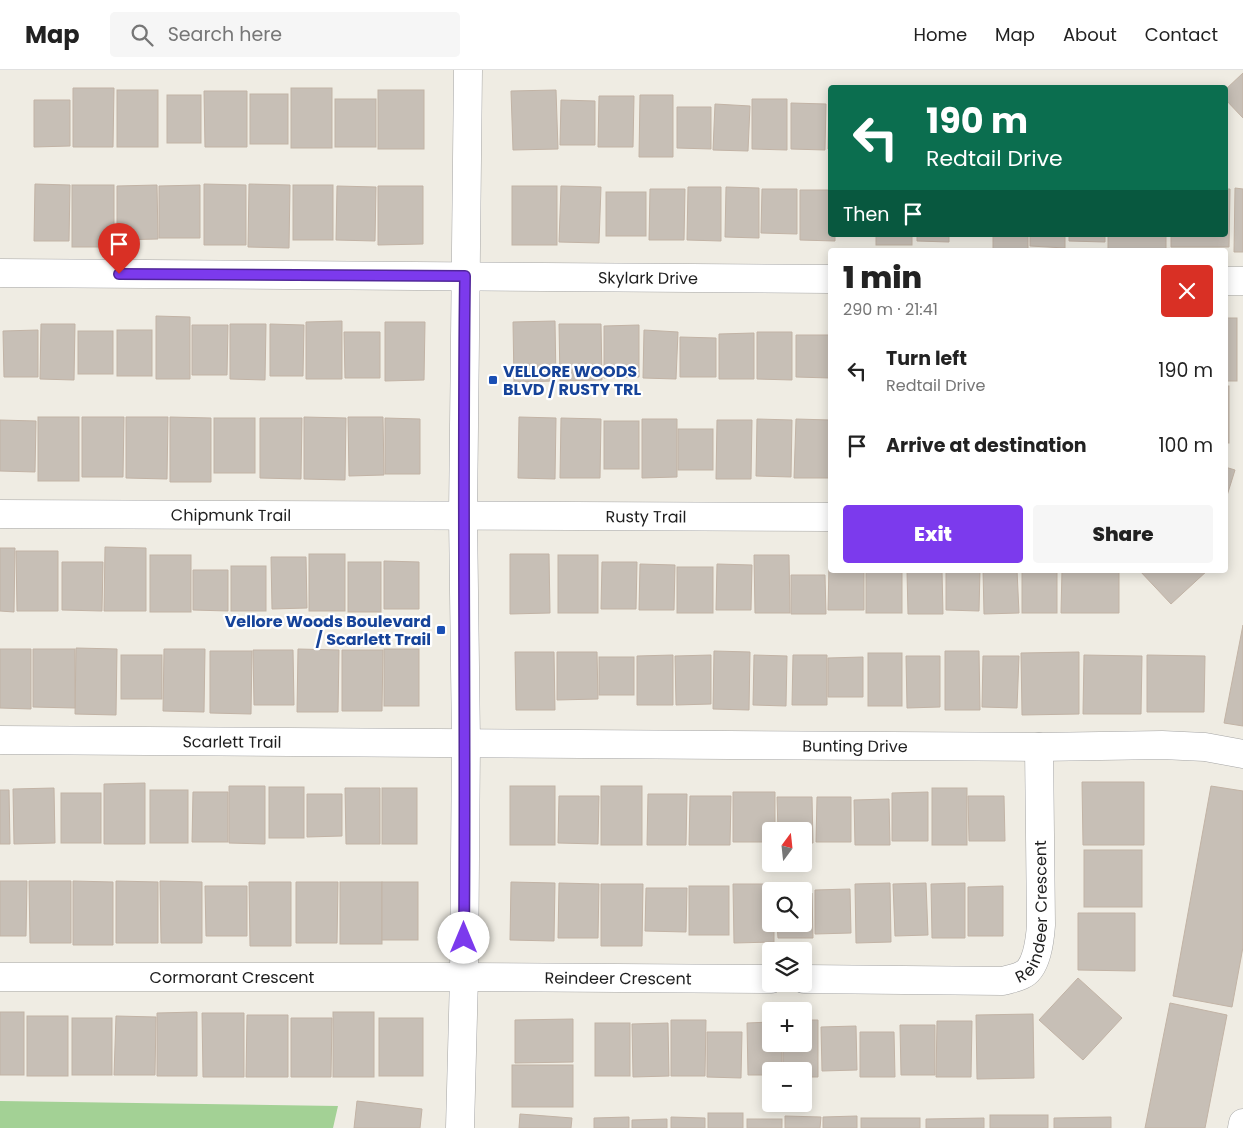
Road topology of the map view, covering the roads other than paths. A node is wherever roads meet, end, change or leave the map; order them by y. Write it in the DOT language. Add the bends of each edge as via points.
graph roads {
  1 [pos="468,70"];
  2 [pos="0,273"];
  3 [pos="465,276"];
  4 [pos="828,278"];
  5 [pos="1228,281"];
  6 [pos="1243,282"];
  7 [pos="0,514"];
  8 [pos="463,516"];
  9 [pos="828,517"];
  10 [pos="0,740"];
  11 [pos="466,742"];
  12 [pos="1039,747"];
  13 [pos="1243,754"];
  14 [pos="0,977"];
  15 [pos="464,977"];
  16 [pos="762,979"];
  17 [pos="812,980"];
  18 [pos="1243,1124"];
  19 [pos="460,1128"];
  20 [pos="1242,1128"];
  1 -- 3 [label="street"];
  2 -- 3 [label="street, Skylark Drive"];
  3 -- 4 [label="street, Skylark Drive"];
  3 -- 8 [label="street"];
  5 -- 6 [label="street"];
  7 -- 8 [label="street, Chipmunk Trail"];
  8 -- 9 [label="street, Rusty Trail"];
  8 -- 11 [label="street"];
  10 -- 11 [label="street, Scarlett Trail"];
  11 -- 12 [label="street, Bunting Drive"];
  11 -- 15 [label="street"];
  12 -- 13 [label="street, Bunting Drive" via="1162,745 1205,747"];
  12 -- 17 [label="street, Reindeer Crescent" via="1042,925 1032,966 1024,975 1003,981"];
  14 -- 15 [label="street, Cormorant Crescent"];
  15 -- 16 [label="street, Reindeer Crescent"];
  15 -- 19 [label="street"];
  18 -- 20 [label="street"];
}
